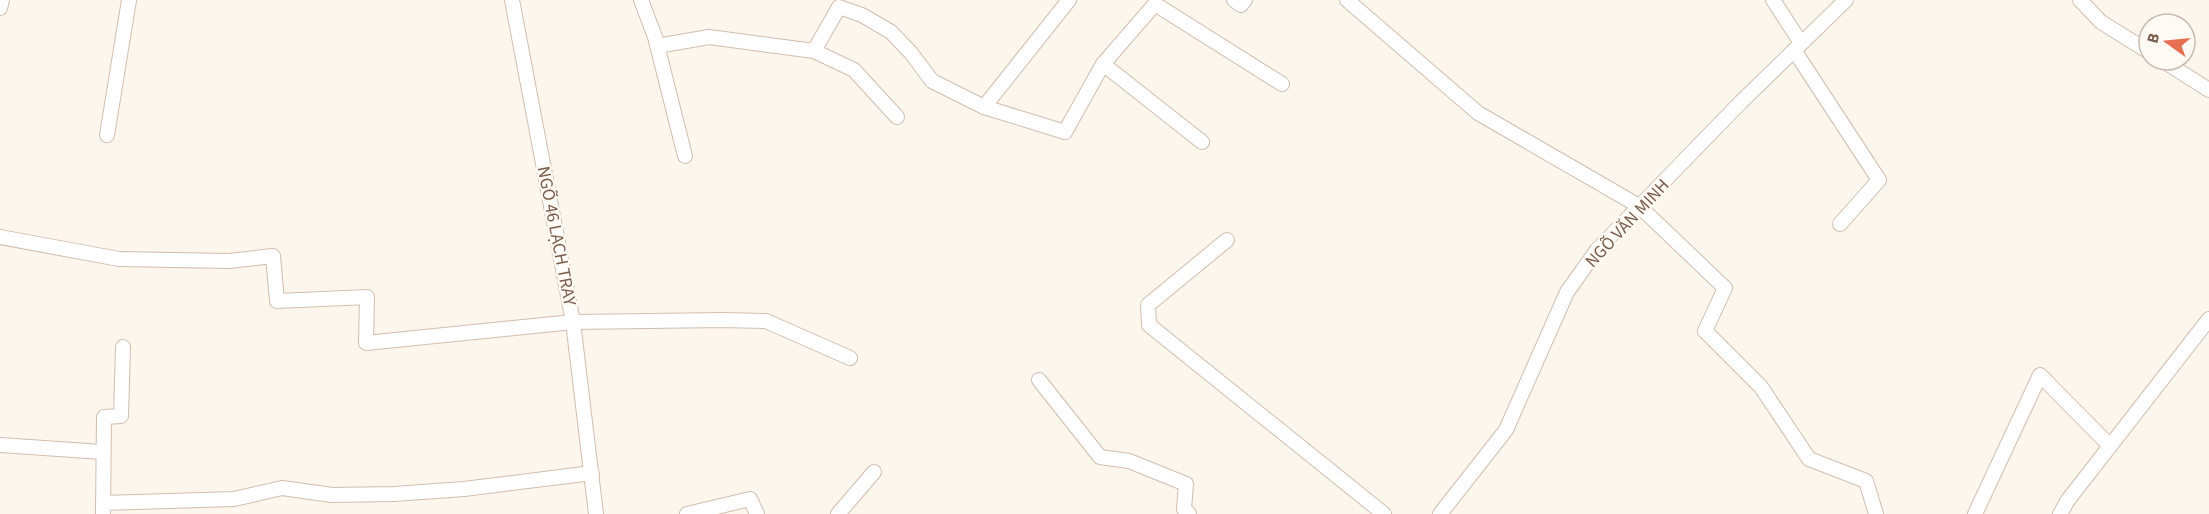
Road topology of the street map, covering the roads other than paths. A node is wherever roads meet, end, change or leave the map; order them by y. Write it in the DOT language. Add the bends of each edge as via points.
graph roads {
  1 [pos="2,0"];
  2 [pos="129,0"];
  3 [pos="512,0"];
  4 [pos="642,0"];
  5 [pos="1070,0"];
  6 [pos="1234,0"];
  7 [pos="1245,0"];
  8 [pos="1347,0"];
  9 [pos="1773,0"];
  10 [pos="1846,0"];
  11 [pos="2080,0"];
  12 [pos="0,8"];
  13 [pos="2137,44"];
  14 [pos="657,46"];
  15 [pos="1797,47"];
  16 [pos="814,51"];
  17 [pos="1103,64"];
  18 [pos="2181,72"];
  19 [pos="1282,84"];
  20 [pos="2209,90"];
  21 [pos="984,107"];
  22 [pos="897,117"];
  23 [pos="107,135"];
  24 [pos="1203,142"];
  25 [pos="685,156"];
  26 [pos="1639,206"];
  27 [pos="1840,224"];
  28 [pos="0,237"];
  29 [pos="1227,240"];
  30 [pos="2209,319"];
  31 [pos="573,322"];
  32 [pos="123,347"];
  33 [pos="850,358"];
  34 [pos="1040,380"];
  35 [pos="0,445"];
  36 [pos="2110,446"];
  37 [pos="102,452"];
  38 [pos="874,472"];
  39 [pos="592,473"];
  40 [pos="103,509"];
  41 [pos="596,514"];
  42 [pos="687,514"];
  43 [pos="757,514"];
  44 [pos="838,514"];
  45 [pos="1189,514"];
  46 [pos="1384,514"];
  47 [pos="1440,514"];
  48 [pos="1875,514"];
  49 [pos="1975,514"];
  50 [pos="2060,514"];
  1 -- 12 [label="lane"];
  2 -- 23 [label="lane"];
  3 -- 31 [label="lane, NGÕ 46 LẠCH TRAY"];
  4 -- 14 [label="lane"];
  5 -- 21 [label="lane"];
  6 -- 7 [label="lane" via="1241,5"];
  8 -- 26 [label="lane" via="1478,113"];
  9 -- 15 [label="lane"];
  10 -- 15 [label="lane, NGÕ VĂN MINH"];
  11 -- 13 [label="lane" via="2101,21"];
  14 -- 16 [label="lane" via="709,37"];
  14 -- 25 [label="lane"];
  15 -- 26 [label="lane, NGÕ VĂN MINH"];
  15 -- 27 [label="lane" via="1879,180"];
  16 -- 21 [label="lane" via="839,7 891,32 932,81"];
  16 -- 22 [label="lane" via="854,70"];
  17 -- 19 [label="lane" via="1155,4"];
  17 -- 21 [label="lane" via="1065,132"];
  17 -- 24 [label="lane"];
  18 -- 20 [label="lane"];
  26 -- 47 [label="lane, NGÕ VĂN MINH" via="1598,250 1567,292 1506,430"];
  26 -- 48 [label="lane" via="1725,288 1705,331 1761,387 1809,459 1866,481"];
  28 -- 31 [label="lane" via="119,259 229,261 273,256 277,301 367,297 366,343"];
  29 -- 46 [label="lane" via="1148,305 1149,326"];
  30 -- 36 [label="lane"];
  31 -- 33 [label="lane" via="766,321"];
  31 -- 39 [label="lane, NGÕ 46 LẠCH TRAY"];
  32 -- 37 [label="lane" via="121,416 104,417"];
  34 -- 45 [label="lane" via="1100,457 1129,461 1186,484 1184,509"];
  35 -- 37 [label="lane"];
  36 -- 49 [label="lane" via="2040,375"];
  36 -- 50 [label="lane"];
  37 -- 40 [label="lane"];
  38 -- 44 [label="lane"];
  39 -- 40 [label="lane" via="394,494 332,495 282,488 234,500"];
  39 -- 41 [label="lane, NGÕ 46 LẠCH TRAY"];
  42 -- 43 [label="lane" via="750,499"];
}
